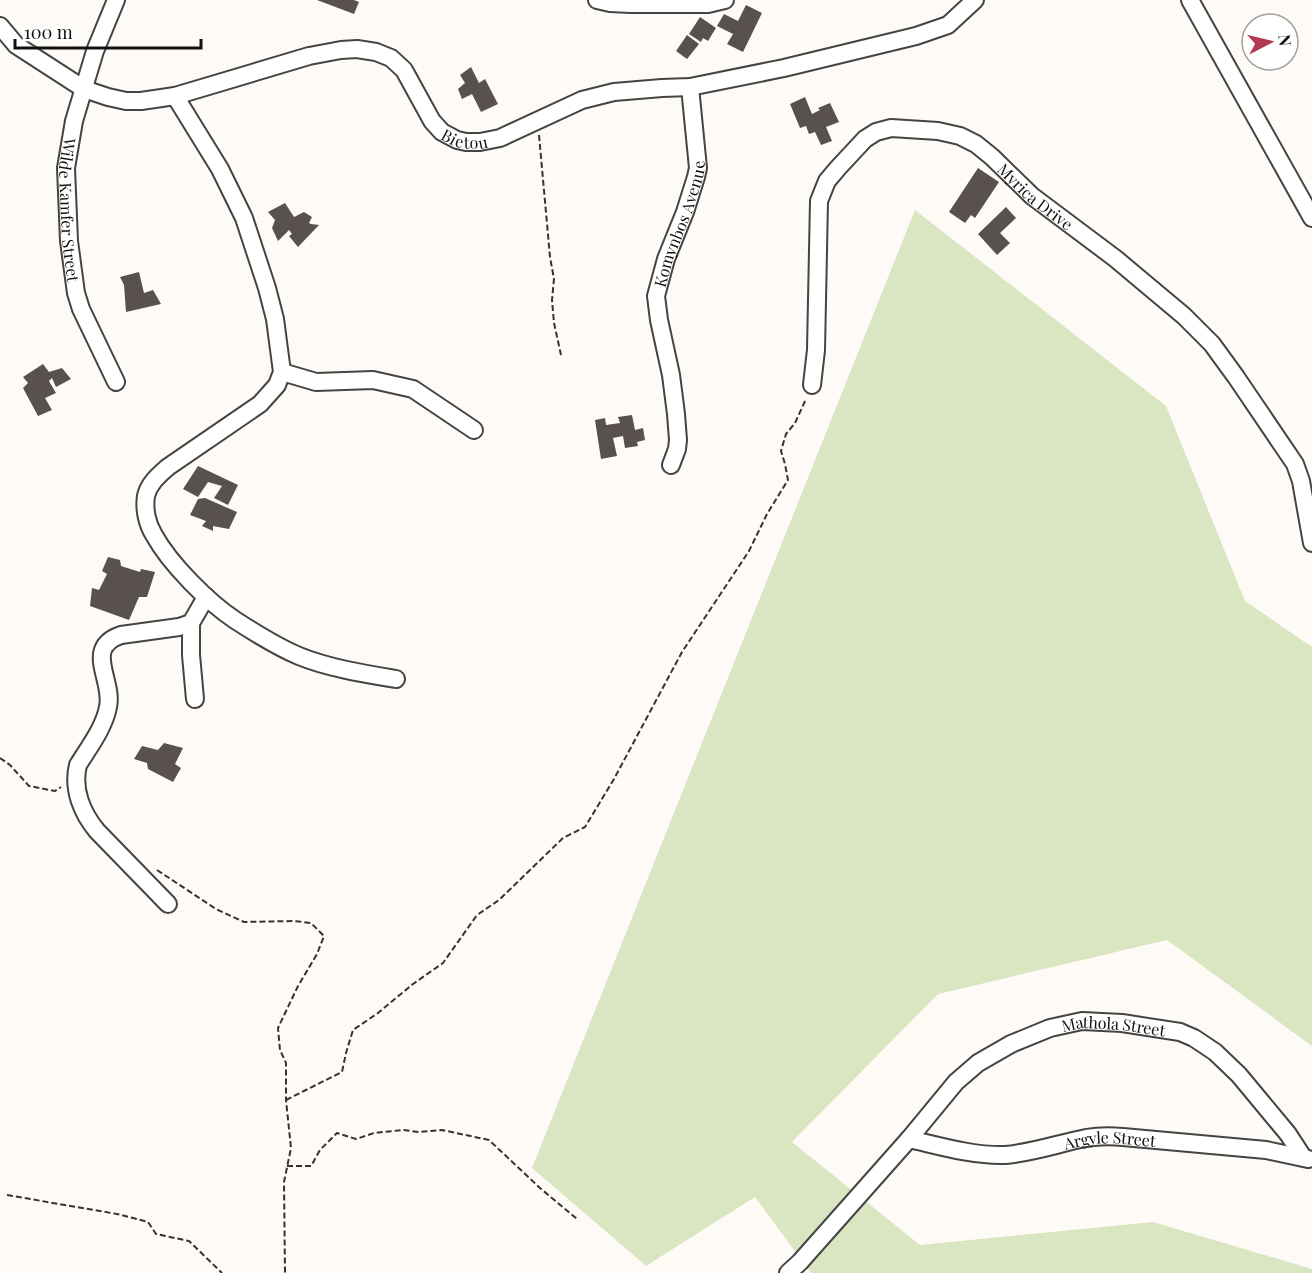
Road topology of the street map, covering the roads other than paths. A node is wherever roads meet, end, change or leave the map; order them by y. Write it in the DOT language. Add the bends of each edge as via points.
graph roads {
  1 [pos="116,0"];
  2 [pos="597,0"];
  3 [pos="725,0"];
  4 [pos="975,0"];
  5 [pos="1190,0"];
  6 [pos="707,2"];
  7 [pos="0,26"];
  8 [pos="690,87"];
  9 [pos="84,89"];
  10 [pos="175,96"];
  11 [pos="1312,218"];
  12 [pos="282,372"];
  13 [pos="116,382"];
  14 [pos="812,385"];
  15 [pos="474,430"];
  16 [pos="671,465"];
  17 [pos="1312,543"];
  18 [pos="206,597"];
  19 [pos="191,623"];
  20 [pos="396,679"];
  21 [pos="195,699"];
  22 [pos="168,904"];
  23 [pos="909,1139"];
  24 [pos="1307,1159"];
  25 [pos="797,1269"];
  1 -- 9 [label="street, Wilde Kamfer Street"];
  2 -- 6 [label="street" via="631,4"];
  3 -- 6 [label="street"];
  4 -- 8 [label="street, Bietou" via="948,25 936,30"];
  5 -- 11 [label="street"];
  7 -- 9 [label="street, Bietou" via="16,45"];
  8 -- 10 [label="street, Bietou" via="614,92 582,100 500,138 480,142 457,140 442,132 404,70 391,58 357,49 309,56"];
  8 -- 16 [label="street, Komynbos Avenue" via="696,177 656,296 676,414 678,440"];
  9 -- 10 [label="street, Bietou" via="126,100"];
  9 -- 13 [label="street, Wilde Kamfer Street" via="66,168 69,241 81,309"];
  10 -- 12 [label="street" via="220,169 244,218 272,309"];
  12 -- 15 [label="street" via="316,382 373,380 413,389"];
  12 -- 18 [label="street" via="277,385 260,404 168,467 150,486 146,507 153,534"];
  14 -- 17 [label="street, Myrica Drive" via="819,201 827,181 876,132 891,128 960,136 984,150 1032,196 1116,259 1212,344 1295,464"];
  18 -- 19 [label="street"];
  18 -- 20 [label="street" via="234,620 301,657"];
  19 -- 21 [label="street"];
  19 -- 22 [label="street" via="113,637 106,642 102,658 108,708 78,765 76,777 79,801 89,821"];
  23 -- 24 [label="street, Argyle Street" via="1006,1155 1087,1138 1123,1137 1266,1150"];
  23 -- 24 [label="street, Mathola Street" via="957,1082 978,1063 1011,1044 1050,1028 1082,1021 1122,1023 1180,1032 1215,1052 1239,1075"];
  23 -- 25 [label="street, Mathola Street"];
}
